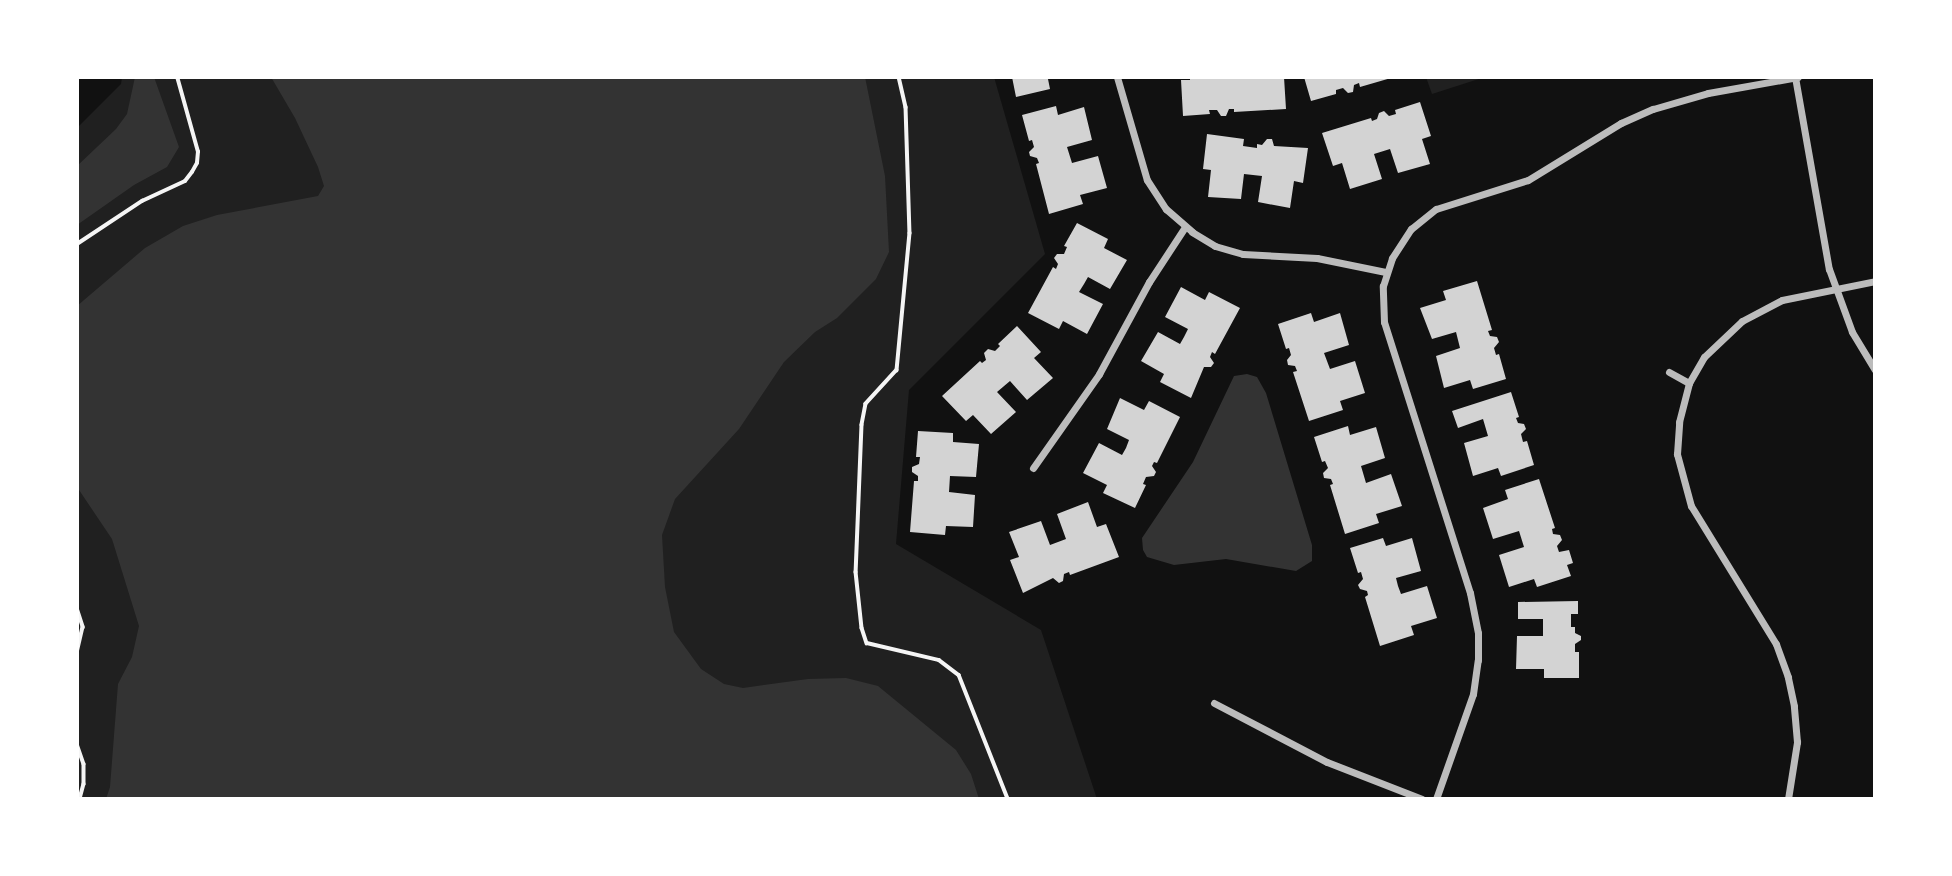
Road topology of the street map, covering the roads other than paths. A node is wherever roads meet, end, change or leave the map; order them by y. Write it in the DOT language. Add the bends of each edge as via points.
graph roads {
  1 [pos="1117,77"];
  2 [pos="1796,77"];
  3 [pos="1185,227"];
  4 [pos="1386,272"];
  5 [pos="1875,281"];
  6 [pos="1835,289"];
  7 [pos="1875,370"];
  8 [pos="1669,372"];
  9 [pos="1689,383"];
  10 [pos="1033,468"];
  11 [pos="1214,703"];
  12 [pos="1422,799"];
  13 [pos="1436,799"];
  14 [pos="1788,799"];
  1 -- 3 [label="street" via="1147,180"];
  2 -- 4 [label="street" via="1708,93 1653,109 1621,123 1528,180 1444,205 1411,229"];
  2 -- 6 [label="street"];
  3 -- 4 [label="street" via="1207,242 1237,253 1317,258"];
  3 -- 10 [label="street" via="1099,374"];
  4 -- 13 [label="street" via="1384,322 1470,593 1478,633 1473,694"];
  5 -- 6 [label="street"];
  6 -- 7 [label="street" via="1852,332"];
  6 -- 9 [label="street" via="1782,300 1741,321 1704,357"];
  8 -- 9 [label="street"];
  9 -- 14 [label="street" via="1677,454 1683,481 1698,518 1776,644 1788,677 1797,742"];
  11 -- 12 [label="street" via="1327,762"];
}
